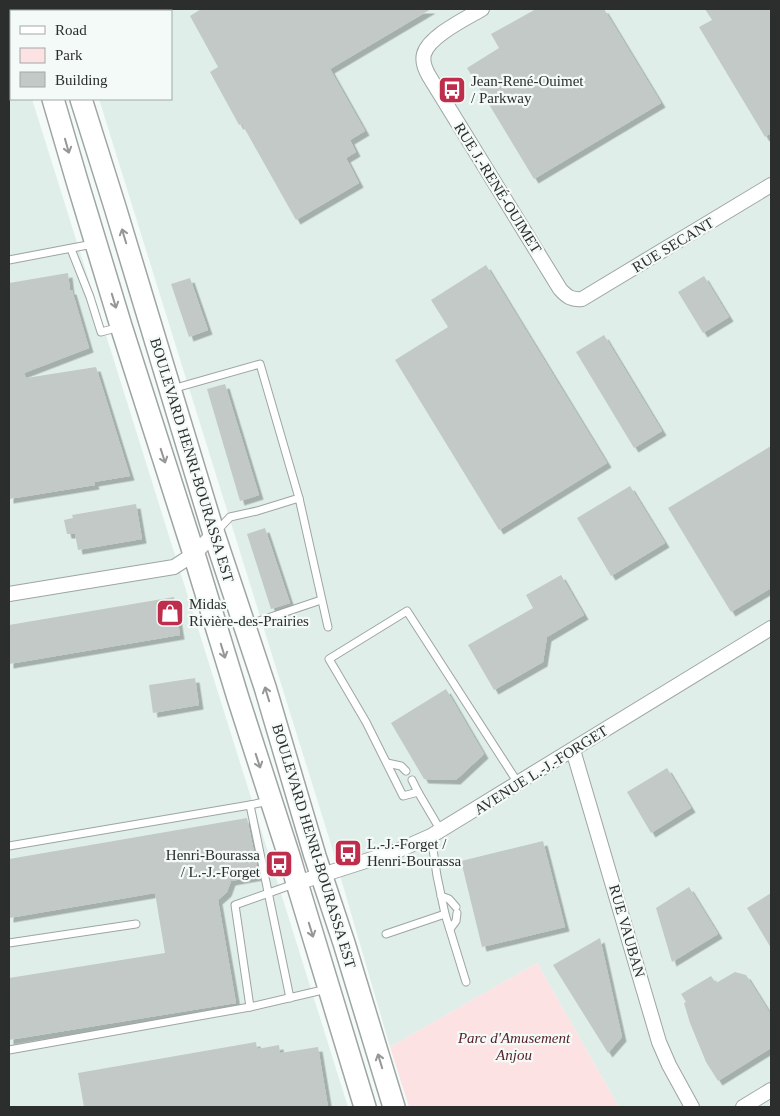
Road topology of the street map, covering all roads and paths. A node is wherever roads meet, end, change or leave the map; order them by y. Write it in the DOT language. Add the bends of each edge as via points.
graph roads {
  1 [pos="482,9"];
  2 [pos="54,100"];
  3 [pos="81,100"];
  4 [pos="771,185"];
  5 [pos="96,244"];
  6 [pos="71,249"];
  7 [pos="9,260"];
  8 [pos="573,300"];
  9 [pos="122,326"];
  10 [pos="170,389"];
  11 [pos="299,498"];
  12 [pos="214,534"];
  13 [pos="194,554"];
  14 [pos="9,594"];
  15 [pos="321,600"];
  16 [pos="244,626"];
  17 [pos="328,627"];
  18 [pos="771,628"];
  19 [pos="573,750"];
  20 [pos="387,763"];
  21 [pos="406,771"];
  22 [pos="412,780"];
  23 [pos="518,783"];
  24 [pos="418,792"];
  25 [pos="271,800"];
  26 [pos="250,805"];
  27 [pos="436,833"];
  28 [pos="9,846"];
  29 [pos="321,875"];
  30 [pos="296,883"];
  31 [pos="269,893"];
  32 [pos="442,896"];
  33 [pos="445,914"];
  34 [pos="136,924"];
  35 [pos="450,929"];
  36 [pos="386,934"];
  37 [pos="9,943"];
  38 [pos="466,982"];
  39 [pos="328,988"];
  40 [pos="290,998"];
  41 [pos="250,1007"];
  42 [pos="9,1050"];
  43 [pos="771,1090"];
  44 [pos="365,1107"];
  45 [pos="394,1107"];
  46 [pos="692,1107"];
  47 [pos="743,1107"];
  1 -- 8 [label="street, RUE J.-RENÉ-OUIMET" via="428,44 423,55 424,66 560,289"];
  2 -- 5 [label="main road, BOULEVARD HENRI-BOURASSA EST, one-way"];
  10 -- 3 [label="main road, BOULEVARD HENRI-BOURASSA EST, one-way"];
  4 -- 8 [label="street, RUE SECANT" via="591,294"];
  5 -- 6 [label="lane"];
  5 -- 9 [label="main road, BOULEVARD HENRI-BOURASSA EST, one-way"];
  6 -- 7 [label="lane"];
  6 -- 9 [label="lane" via="101,332"];
  9 -- 13 [label="main road, BOULEVARD HENRI-BOURASSA EST, one-way"];
  10 -- 11 [label="lane" via="260,364"];
  10 -- 12 [label="main road, BOULEVARD HENRI-BOURASSA EST"];
  11 -- 12 [label="lane" via="230,517"];
  11 -- 15 [label="lane"];
  12 -- 13 [label="street"];
  12 -- 16 [label="main road, BOULEVARD HENRI-BOURASSA EST"];
  13 -- 14 [label="street" via="174,567"];
  13 -- 25 [label="main road, BOULEVARD HENRI-BOURASSA EST, one-way"];
  15 -- 16 [label="lane"];
  15 -- 17 [label="lane"];
  29 -- 16 [label="main road, BOULEVARD HENRI-BOURASSA EST, one-way"];
  18 -- 19 [label="street, AVENUE L.-J.-FORGET"];
  19 -- 23 [label="street, AVENUE L.-J.-FORGET"];
  19 -- 46 [label="street, RUE VAUBAN" via="659,1042"];
  20 -- 21 [label="lane" via="401,766"];
  20 -- 23 [label="lane" via="329,660 407,611"];
  20 -- 24 [label="lane" via="403,796"];
  22 -- 24 [label="lane"];
  23 -- 27 [label="street, AVENUE L.-J.-FORGET"];
  24 -- 27 [label="lane"];
  25 -- 26 [label="lane"];
  25 -- 30 [label="main road, BOULEVARD HENRI-BOURASSA EST"];
  26 -- 28 [label="lane"];
  26 -- 31 [label="lane"];
  27 -- 29 [label="street, AVENUE L.-J.-FORGET" via="397,851"];
  27 -- 32 [label="lane"];
  29 -- 30 [label="street, AVENUE L.-J.-FORGET"];
  45 -- 29 [label="main road, BOULEVARD HENRI-BOURASSA EST, one-way"];
  30 -- 31 [label="lane"];
  30 -- 39 [label="main road, BOULEVARD HENRI-BOURASSA EST, one-way"];
  31 -- 40 [label="lane"];
  31 -- 41 [label="lane" via="235,905"];
  32 -- 33 [label="lane"];
  32 -- 35 [label="lane" via="449,899 457,910 456,921"];
  33 -- 35 [label="lane"];
  33 -- 36 [label="lane"];
  34 -- 37 [label="lane"];
  35 -- 38 [label="lane"];
  39 -- 40 [label="lane"];
  39 -- 44 [label="main road, BOULEVARD HENRI-BOURASSA EST"];
  40 -- 41 [label="lane"];
  41 -- 42 [label="lane"];
  43 -- 47 [label="street"];
}
